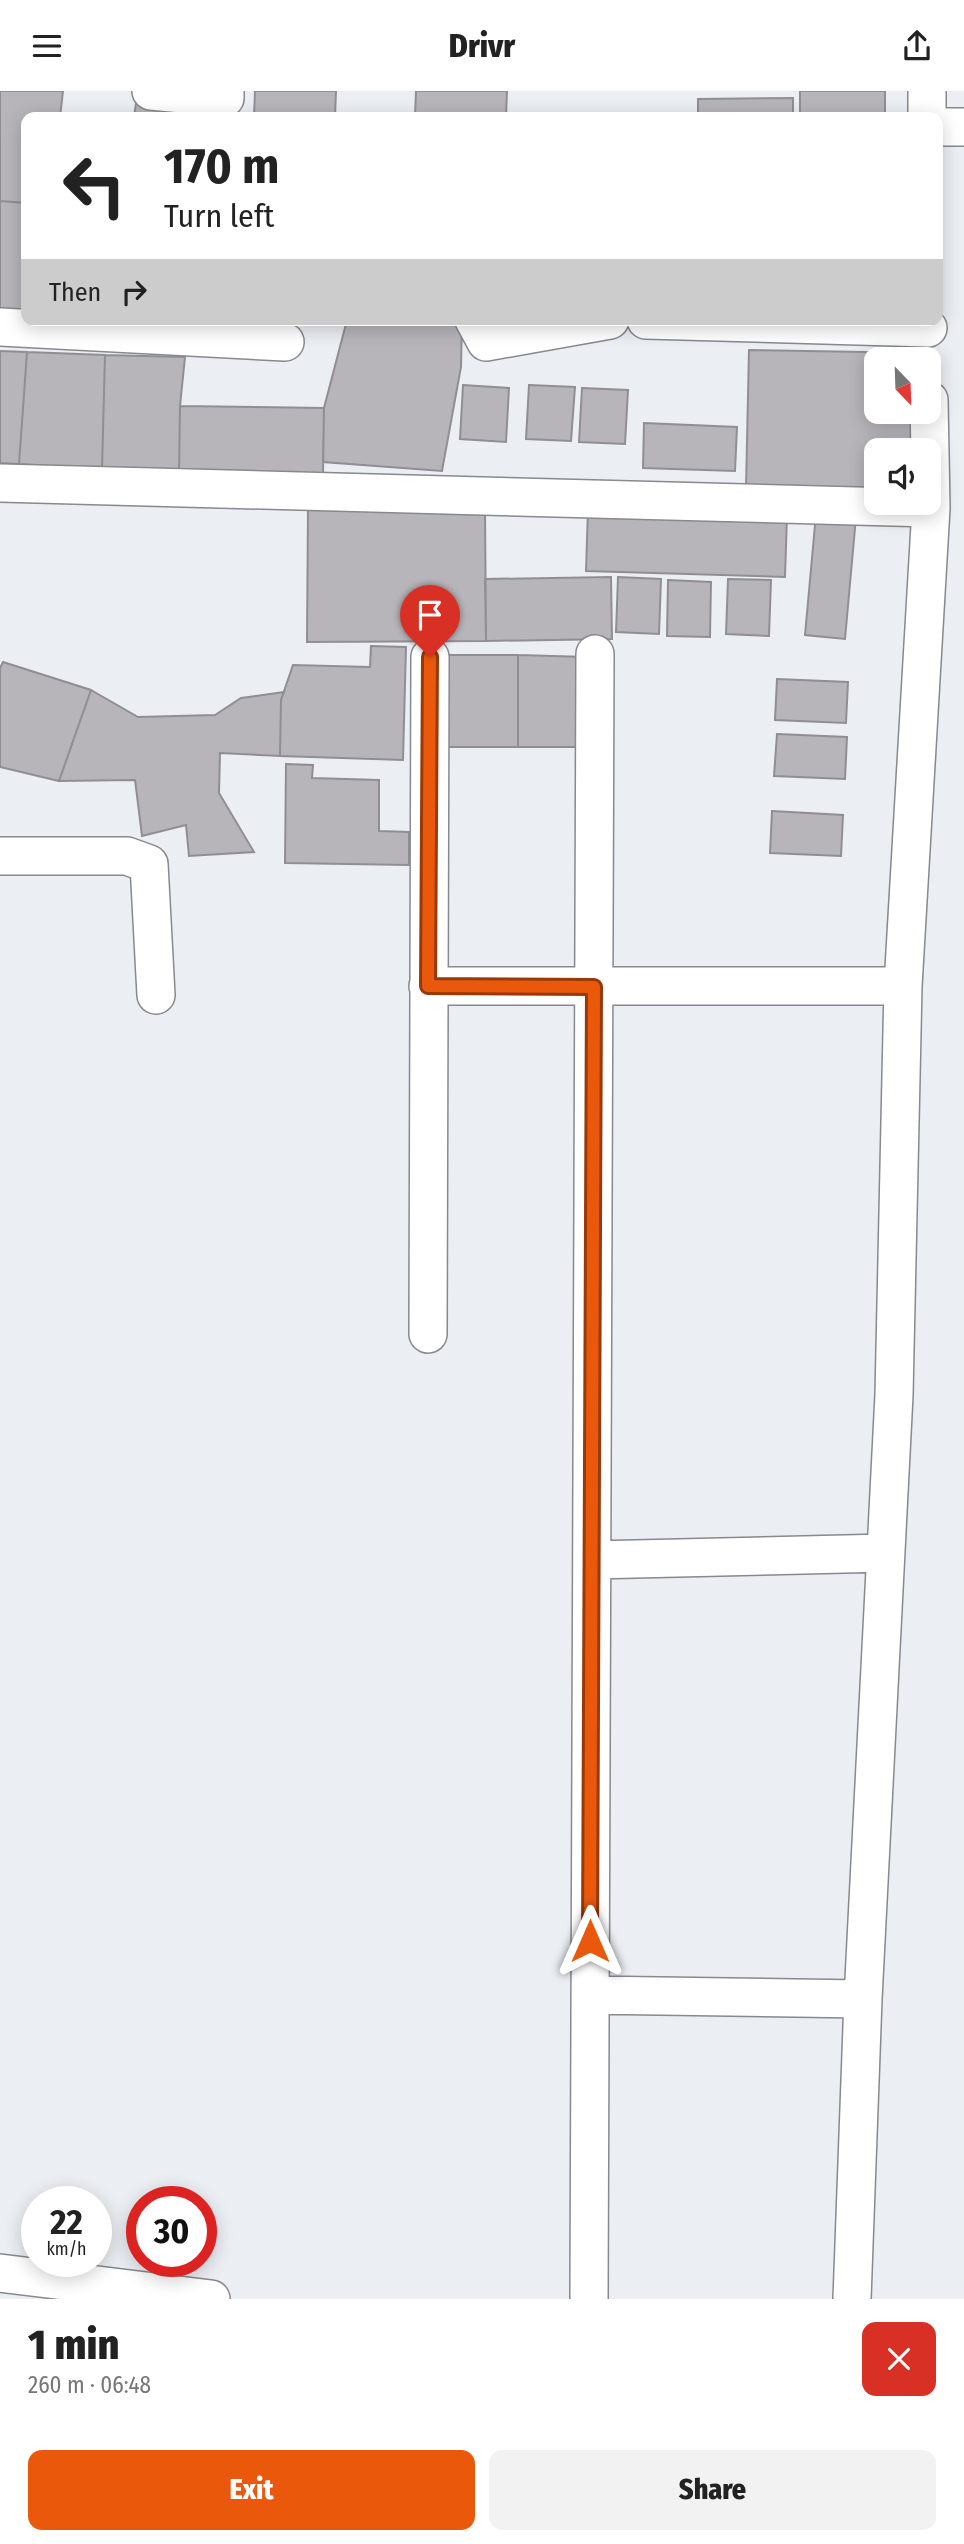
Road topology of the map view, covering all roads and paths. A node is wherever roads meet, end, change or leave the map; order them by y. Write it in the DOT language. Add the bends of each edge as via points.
graph roads {
  1 [pos="151,91"];
  2 [pos="225,91"];
  3 [pos="927,91"];
  4 [pos="927,112"];
  5 [pos="943,127"];
  6 [pos="964,127"];
  7 [pos="477,326"];
  8 [pos="576,326"];
  9 [pos="752,326"];
  10 [pos="0,327"];
  11 [pos="928,336"];
  12 [pos="285,342"];
  13 [pos="0,483"];
  14 [pos="864,506"];
  15 [pos="930,515"];
  16 [pos="595,654"];
  17 [pos="430,657"];
  18 [pos="0,856"];
  19 [pos="903,985"];
  20 [pos="428,986"];
  21 [pos="594,987"];
  22 [pos="156,995"];
  23 [pos="428,1334"];
  24 [pos="886,1553"];
  25 [pos="592,1560"];
  26 [pos="590,1996"];
  27 [pos="863,1999"];
  28 [pos="0,2273"];
  29 [pos="211,2299"];
  30 [pos="589,2299"];
  31 [pos="852,2299"];
  1 -- 2 [label="street" via="225,98"];
  3 -- 4 [label="street"];
  5 -- 6 [label="street"];
  7 -- 8 [label="street" via="486,342"];
  9 -- 11 [label="street"];
  10 -- 12 [label="street"];
  13 -- 14 [label="street"];
  15 -- 19 [label="street"];
  16 -- 21 [label="street"];
  17 -- 20 [label="street"];
  18 -- 22 [label="street" via="127,856 149,864"];
  19 -- 21 [label="street"];
  19 -- 24 [label="street"];
  20 -- 21 [label="street"];
  20 -- 23 [label="street"];
  21 -- 25 [label="street"];
  24 -- 25 [label="street"];
  24 -- 27 [label="street"];
  25 -- 26 [label="street"];
  26 -- 27 [label="street"];
  26 -- 30 [label="street"];
  27 -- 31 [label="street"];
  28 -- 29 [label="street"];
}
